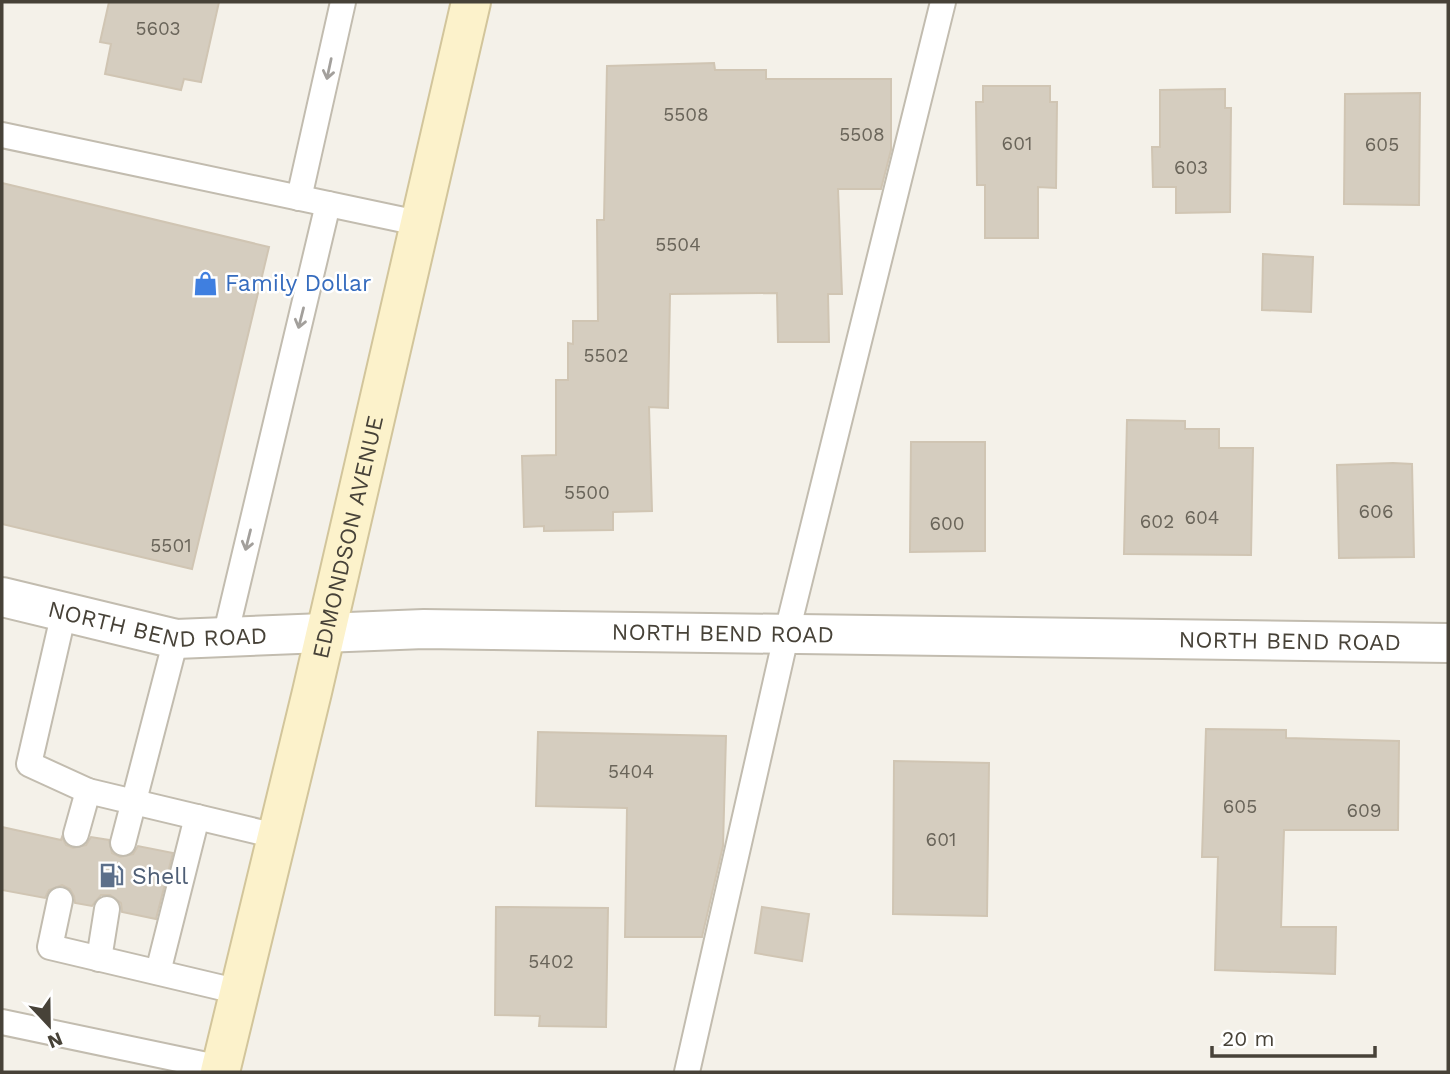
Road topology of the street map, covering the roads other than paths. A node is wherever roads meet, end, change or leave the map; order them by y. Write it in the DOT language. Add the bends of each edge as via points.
graph roads {
  1 [pos="343,2"];
  2 [pos="471,2"];
  3 [pos="943,2"];
  4 [pos="2,135"];
  5 [pos="299,198"];
  6 [pos="328,204"];
  7 [pos="418,223"];
  8 [pos="2,597"];
  9 [pos="64,612"];
  10 [pos="325,632"];
  11 [pos="787,632"];
  12 [pos="225,637"];
  13 [pos="176,639"];
  14 [pos="1448,643"];
  15 [pos="88,791"];
  16 [pos="135,803"];
  17 [pos="197,817"];
  18 [pos="76,834"];
  19 [pos="276,836"];
  20 [pos="123,843"];
  21 [pos="60,900"];
  22 [pos="107,909"];
  23 [pos="99,959"];
  24 [pos="158,972"];
  25 [pos="240,992"];
  26 [pos="2,1022"];
  27 [pos="220,1070"];
  28 [pos="687,1072"];
  1 -- 5 [label="lane, one-way"];
  2 -- 7 [label="main road, EDMONDSON AVENUE"];
  3 -- 11 [label="lane"];
  4 -- 5 [label="lane"];
  5 -- 6 [label="lane"];
  6 -- 7 [label="lane"];
  6 -- 12 [label="lane, one-way"];
  7 -- 10 [label="main road, EDMONDSON AVENUE"];
  8 -- 9 [label="street, NORTH BEND ROAD"];
  9 -- 13 [label="street, NORTH BEND ROAD"];
  9 -- 15 [label="lane" via="29,764"];
  10 -- 11 [label="street, NORTH BEND ROAD"];
  10 -- 12 [label="street, NORTH BEND ROAD"];
  10 -- 19 [label="main road, EDMONDSON AVENUE"];
  11 -- 14 [label="street, NORTH BEND ROAD"];
  11 -- 28 [label="lane"];
  12 -- 13 [label="street, NORTH BEND ROAD"];
  13 -- 16 [label="lane"];
  15 -- 16 [label="lane"];
  15 -- 18 [label="lane"];
  16 -- 17 [label="lane"];
  16 -- 20 [label="lane"];
  17 -- 19 [label="lane"];
  17 -- 24 [label="lane"];
  19 -- 25 [label="main road, EDMONDSON AVENUE"];
  21 -- 23 [label="lane" via="50,947"];
  22 -- 23 [label="lane"];
  23 -- 24 [label="lane"];
  24 -- 25 [label="lane"];
  25 -- 27 [label="main road, EDMONDSON AVENUE"];
  26 -- 27 [label="lane"];
}
